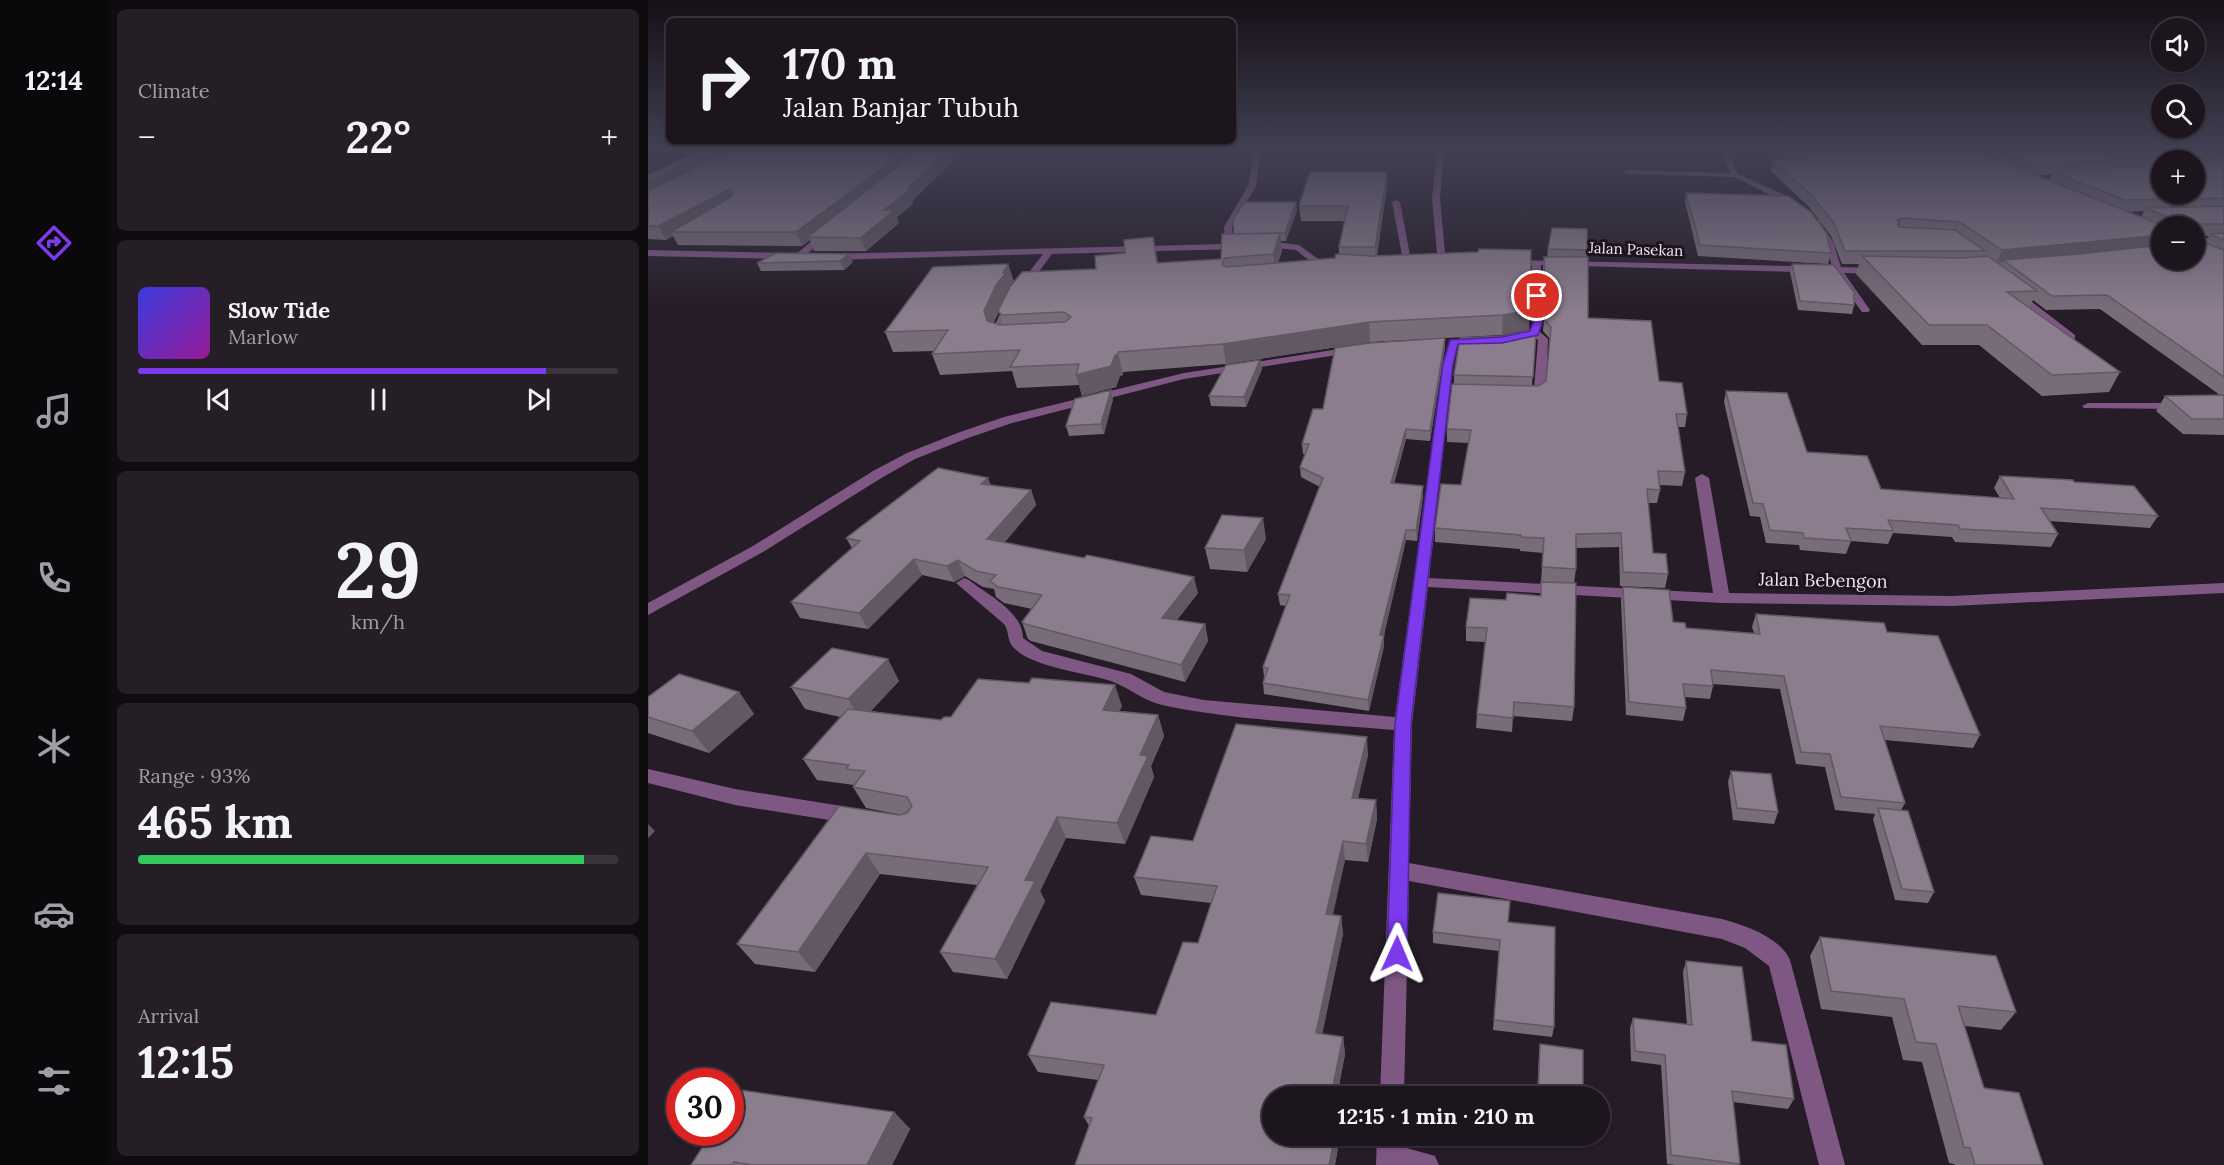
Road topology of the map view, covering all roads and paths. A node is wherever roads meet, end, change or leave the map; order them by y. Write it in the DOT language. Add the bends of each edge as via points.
graph roads {
  1 [pos="1242,202"];
  2 [pos="1396,202"];
  3 [pos="1436,202"];
  4 [pos="1790,202"];
  5 [pos="836,227"];
  6 [pos="2205,241"];
  7 [pos="2224,241"];
  8 [pos="673,242"];
  9 [pos="1229,245"];
  10 [pos="1050,250"];
  11 [pos="651,253"];
  12 [pos="798,257"];
  13 [pos="809,257"];
  14 [pos="820,257"];
  15 [pos="1501,261"];
  16 [pos="1536,262"];
  17 [pos="1442,263"];
  18 [pos="1452,263"];
  19 [pos="1430,264"];
  20 [pos="1419,265"];
  21 [pos="1839,270"];
  22 [pos="1886,271"];
  23 [pos="1316,272"];
  24 [pos="2011,290"];
  25 [pos="1865,310"];
  26 [pos="1534,333"];
  27 [pos="2071,337"];
  28 [pos="1017,340"];
  29 [pos="1370,347"];
  30 [pos="1519,394"];
  31 [pos="2088,406"];
  32 [pos="2190,406"];
  33 [pos="1702,478"];
  34 [pos="1422,582"];
  35 [pos="964,583"];
  36 [pos="2224,588"];
  37 [pos="1722,598"];
  38 [pos="648,610"];
  39 [pos="1403,724"];
  40 [pos="648,776"];
  41 [pos="877,820"];
  42 [pos="1398,870"];
  43 [pos="1392,1086"];
  44 [pos="1389,1152"];
  45 [pos="1426,1165"];
  46 [pos="1833,1165"];
  1 -- 9 [label="street" via="1228,227"];
  2 -- 20 [label="street" via="1404,266"];
  3 -- 17 [label="street"];
  4 -- 21 [label="street" via="1813,219 1829,242"];
  5 -- 12 [label="street"];
  6 -- 7 [label="street"];
  8 -- 11 [label="street"];
  9 -- 10 [label="street"];
  9 -- 23 [label="street" via="1293,246 1336,268"];
  10 -- 14 [label="street"];
  10 -- 28 [label="street" via="1010,305 998,331 1000,338"];
  11 -- 12 [label="street"];
  12 -- 13 [label="street"];
  15 -- 16 [label="street, Jalan Pasekan"];
  16 -- 21 [label="street, Jalan Pasekan"];
  16 -- 26 [label="street" via="1538,323"];
  17 -- 18 [label="street"];
  17 -- 19 [label="street"];
  21 -- 22 [label="street, Jalan Pasekan"];
  21 -- 25 [label="street"];
  24 -- 27 [label="street"];
  26 -- 30 [label="street" via="1542,339 1540,390"];
  26 -- 34 [label="street" via="1497,340 1449,342 1451,390 1426,528"];
  29 -- 38 [label="street" via="1184,376 1008,420 964,435 902,461 759,549"];
  31 -- 32 [label="street"];
  33 -- 37 [label="street"];
  34 -- 37 [label="street, Jalan Bebengon"];
  34 -- 39 [label="street"];
  35 -- 39 [label="street" via="1010,620 1020,646 1062,663 1125,678 1160,698 1204,706"];
  36 -- 37 [label="street, Jalan Bebengon" via="1952,601"];
  39 -- 42 [label="street"];
  40 -- 41 [label="street" via="735,797"];
  42 -- 43 [label="street"];
  42 -- 46 [label="street" via="1722,929 1757,943 1779,960"];
  44 -- 45 [label="street"];
}
